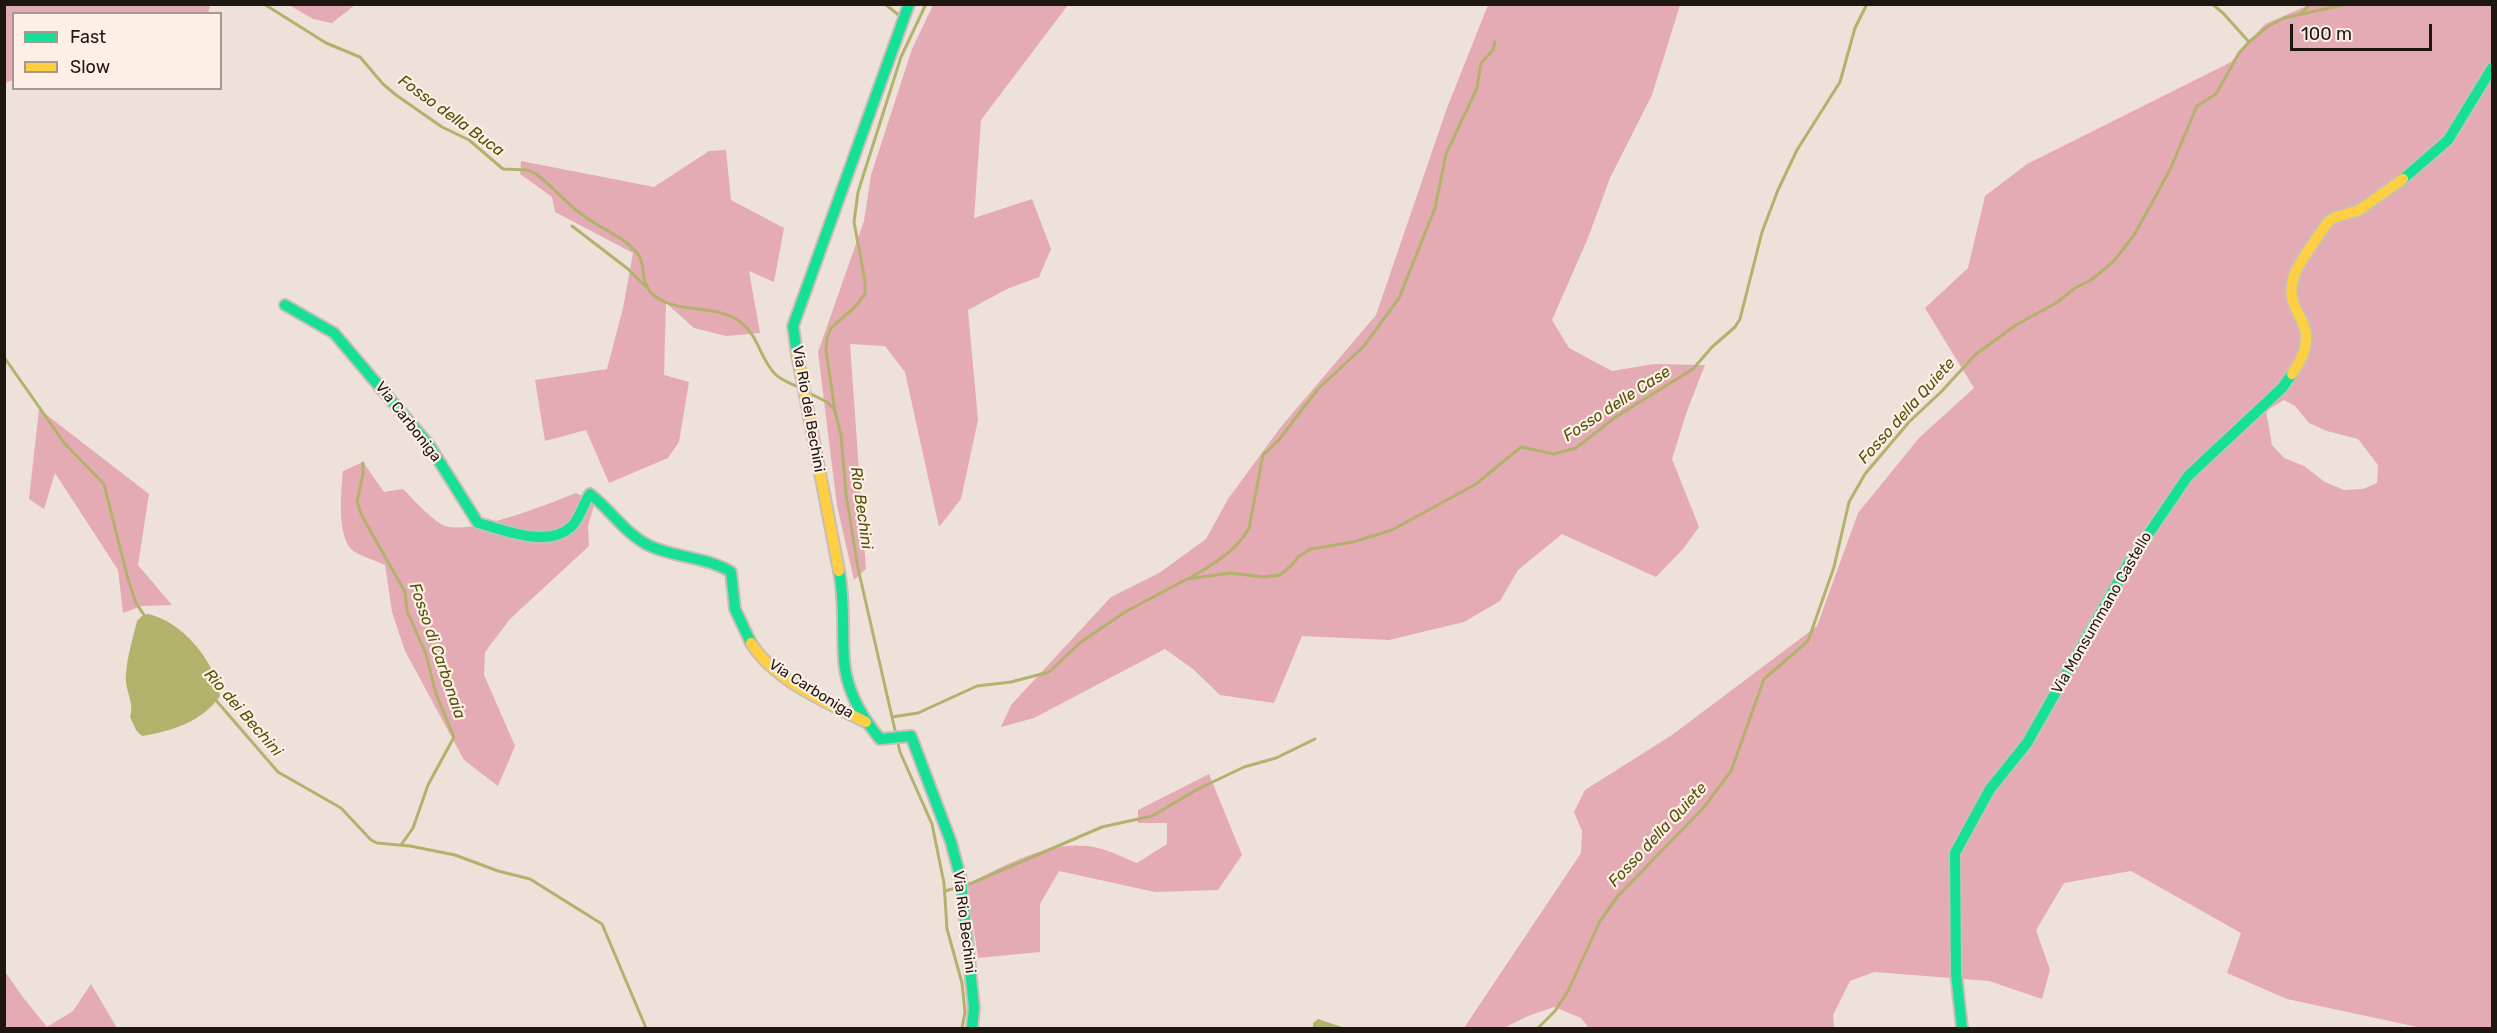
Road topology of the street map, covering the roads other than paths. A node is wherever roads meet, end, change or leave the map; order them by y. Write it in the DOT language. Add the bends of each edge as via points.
graph roads {
  1 [pos="909,4"];
  2 [pos="2493,68"];
  3 [pos="285,305"];
  4 [pos="866,722"];
  5 [pos="892,739"];
  6 [pos="972,1029"];
  7 [pos="1962,1029"];
  1 -- 4 [label="street, Via Rio dei Bechini" via="793,327 843,591 844,662 852,695"];
  2 -- 7 [label="street, Via Monsummano Castello" via="2448,140 2412,173 2359,210 2327,223 2293,277 2291,297 2306,328 2307,344 2300,362 2282,388 2188,476 2130,561 2027,743 1990,789 1955,853 1956,973"];
  3 -- 4 [label="street, Via Carboniga" via="334,333 429,445 478,523 529,537 558,534 571,528 590,494 647,545 731,572 737,614 768,665"];
  4 -- 5 [label="street, Via Rio dei Bechini" via="880,739"];
  5 -- 6 [label="street, Via Rio Bechini" via="911,736 951,842 961,880 974,1008"];
}
